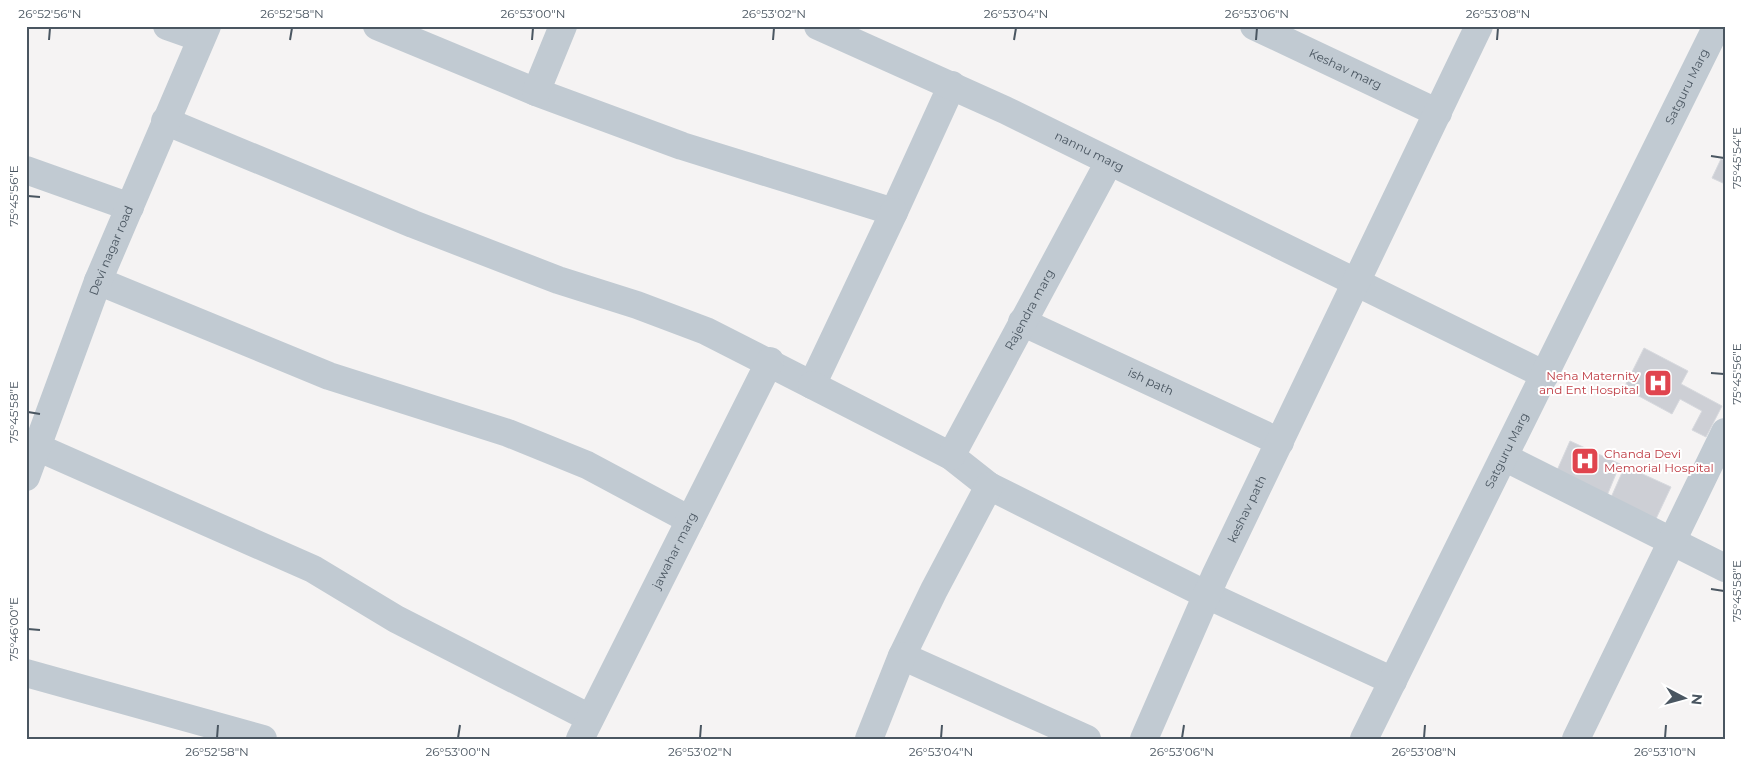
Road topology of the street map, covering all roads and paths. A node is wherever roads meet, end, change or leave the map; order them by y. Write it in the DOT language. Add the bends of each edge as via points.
graph roads {
  1 [pos="167,26"];
  2 [pos="377,26"];
  3 [pos="563,26"];
  4 [pos="818,26"];
  5 [pos="1254,26"];
  6 [pos="1480,26"];
  7 [pos="1718,26"];
  8 [pos="204,32"];
  9 [pos="952,85"];
  10 [pos="536,92"];
  11 [pos="1438,113"];
  12 [pos="165,121"];
  13 [pos="1109,162"];
  14 [pos="26,170"];
  15 [pos="130,207"];
  16 [pos="894,212"];
  17 [pos="98,281"];
  18 [pos="1357,281"];
  19 [pos="1022,322"];
  20 [pos="770,362"];
  21 [pos="1545,375"];
  22 [pos="812,385"];
  23 [pos="1725,432"];
  24 [pos="1280,442"];
  25 [pos="38,448"];
  26 [pos="951,456"];
  27 [pos="1504,457"];
  28 [pos="26,477"];
  29 [pos="989,486"];
  30 [pos="690,520"];
  31 [pos="1673,540"];
  32 [pos="1725,568"];
  33 [pos="1206,595"];
  34 [pos="902,656"];
  35 [pos="26,673"];
  36 [pos="1393,681"];
  37 [pos="585,728"];
  38 [pos="263,739"];
  39 [pos="869,739"];
  40 [pos="1087,739"];
  41 [pos="1144,739"];
  42 [pos="1364,739"];
  43 [pos="1576,739"];
  1 -- 8 [label="street"];
  2 -- 10 [label="street"];
  3 -- 10 [label="street"];
  4 -- 9 [label="street, nannu marg"];
  5 -- 11 [label="street, Keshav marg"];
  6 -- 11 [label="street, keshav path"];
  7 -- 21 [label="street, Satguru Marg"];
  8 -- 12 [label="street, Devi nagar road"];
  9 -- 13 [label="street, nannu marg"];
  9 -- 16 [label="street"];
  10 -- 16 [label="street" via="682,146"];
  11 -- 18 [label="street, keshav path"];
  12 -- 15 [label="street, Devi nagar road"];
  12 -- 20 [label="street" via="413,224 558,280 706,331"];
  13 -- 18 [label="street, nannu marg"];
  13 -- 19 [label="street, Rajendra marg"];
  14 -- 15 [label="street"];
  15 -- 17 [label="street, Devi nagar road"];
  16 -- 22 [label="street"];
  17 -- 25 [label="street, Devi nagar road"];
  17 -- 30 [label="street" via="329,376 508,433 570,458"];
  18 -- 21 [label="street, nannu marg"];
  18 -- 24 [label="street, keshav path"];
  19 -- 24 [label="street, ish path"];
  19 -- 26 [label="street, Rajendra marg"];
  20 -- 22 [label="street"];
  20 -- 30 [label="street, jawahar marg"];
  21 -- 27 [label="street, Satguru Marg"];
  22 -- 26 [label="street"];
  23 -- 31 [label="street"];
  24 -- 33 [label="street, keshav path"];
  25 -- 28 [label="street, Devi nagar road"];
  25 -- 37 [label="street" via="313,569"];
  26 -- 29 [label="street"];
  27 -- 31 [label="street"];
  27 -- 36 [label="street, Satguru Marg"];
  29 -- 33 [label="street"];
  29 -- 34 [label="street"];
  30 -- 37 [label="street, jawahar marg"];
  31 -- 32 [label="street"];
  31 -- 43 [label="street"];
  33 -- 36 [label="street"];
  33 -- 41 [label="street, keshav path"];
  34 -- 39 [label="street"];
  34 -- 40 [label="street"];
  35 -- 38 [label="street"];
  36 -- 42 [label="street, Satguru Marg"];
}
